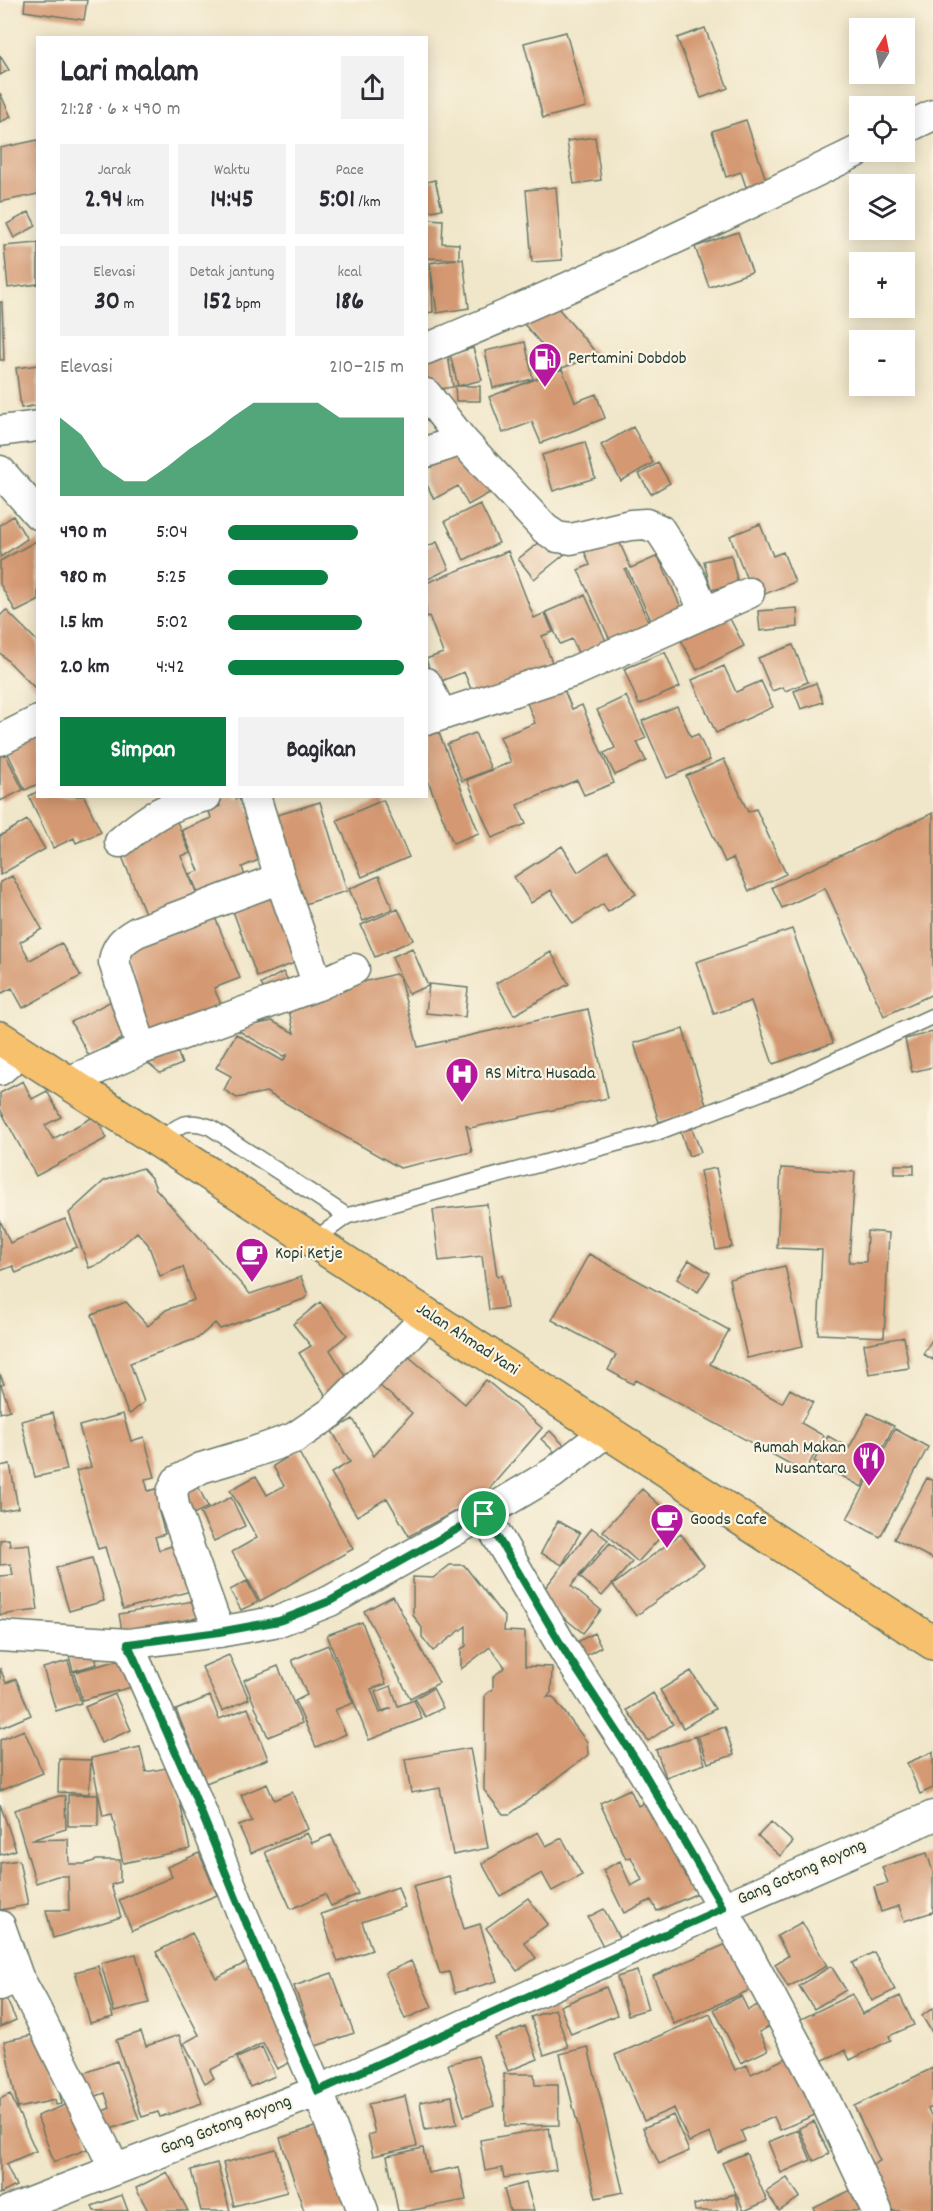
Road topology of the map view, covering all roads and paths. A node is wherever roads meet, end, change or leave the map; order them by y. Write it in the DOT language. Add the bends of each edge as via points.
graph roads {
  1 [pos="933,115"];
  2 [pos="915,124"];
  3 [pos="849,155"];
  4 [pos="428,348"];
  5 [pos="428,397"];
  6 [pos="36,426"];
  7 [pos="0,431"];
  8 [pos="462,440"];
  9 [pos="428,451"];
  10 [pos="0,471"];
  11 [pos="36,512"];
  12 [pos="749,593"];
  13 [pos="705,613"];
  14 [pos="428,692"];
  15 [pos="434,717"];
  16 [pos="36,722"];
  17 [pos="0,740"];
  18 [pos="200,798"];
  19 [pos="256,798"];
  20 [pos="120,843"];
  21 [pos="280,878"];
  22 [pos="354,969"];
  23 [pos="318,985"];
  24 [pos="933,1016"];
  25 [pos="142,1049"];
  26 [pos="7,1053"];
  27 [pos="68,1082"];
  28 [pos="160,1141"];
  29 [pos="347,1216"];
  30 [pos="314,1240"];
  31 [pos="429,1315"];
  32 [pos="608,1431"];
  33 [pos="484,1514"];
  34 [pos="219,1632"];
  35 [pos="0,1636"];
  36 [pos="933,1643"];
  37 [pos="128,1644"];
  38 [pos="933,1816"];
  39 [pos="723,1908"];
  40 [pos="0,1926"];
  41 [pos="9,1981"];
  42 [pos="318,2091"];
  43 [pos="115,2169"];
  44 [pos="9,2211"];
  45 [pos="363,2211"];
  46 [pos="878,2211"];
  1 -- 2 [label="street"];
  3 -- 4 [label="street"];
  5 -- 8 [label="street"];
  6 -- 7 [label="street"];
  8 -- 9 [label="street"];
  8 -- 13 [label="street" via="557,537 571,539 630,525 646,524 660,530 688,574"];
  10 -- 11 [label="street"];
  12 -- 13 [label="street"];
  13 -- 15 [label="street" via="575,670"];
  14 -- 15 [label="street"];
  16 -- 17 [label="street"];
  18 -- 20 [label="street" via="146,820"];
  19 -- 21 [label="street"];
  21 -- 23 [label="street"];
  21 -- 25 [label="street" via="124,939 116,949 114,962"];
  22 -- 23 [label="street"];
  23 -- 25 [label="street"];
  24 -- 29 [label="lane" via="783,1084 655,1133"];
  25 -- 27 [label="street"];
  26 -- 27 [label="highway, Jalan Ahmad Yani"];
  27 -- 28 [label="highway, Jalan Ahmad Yani"];
  28 -- 29 [label="lane" via="177,1126 198,1123 210,1127"];
  28 -- 30 [label="highway, Jalan Ahmad Yani"];
  29 -- 30 [label="lane"];
  30 -- 31 [label="highway, Jalan Ahmad Yani"];
  31 -- 32 [label="highway, Jalan Ahmad Yani"];
  31 -- 34 [label="street" via="331,1413 294,1438 201,1468 177,1481 172,1492 174,1506"];
  32 -- 33 [label="street" via="553,1473"];
  32 -- 36 [label="highway, Jalan Ahmad Yani"];
  33 -- 34 [label="street" via="330,1601 279,1621"];
  33 -- 39 [label="street"];
  34 -- 37 [label="street"];
  35 -- 37 [label="street"];
  37 -- 42 [label="street"];
  38 -- 39 [label="street, Gang Gotong Royong"];
  39 -- 42 [label="street, Gang Gotong Royong"];
  39 -- 46 [label="street" via="817,2083"];
  40 -- 41 [label="street"];
  41 -- 43 [label="street" via="33,2004"];
  42 -- 43 [label="street, Gang Gotong Royong"];
  42 -- 45 [label="street"];
  43 -- 44 [label="street, Gang Gotong Royong"];
}
